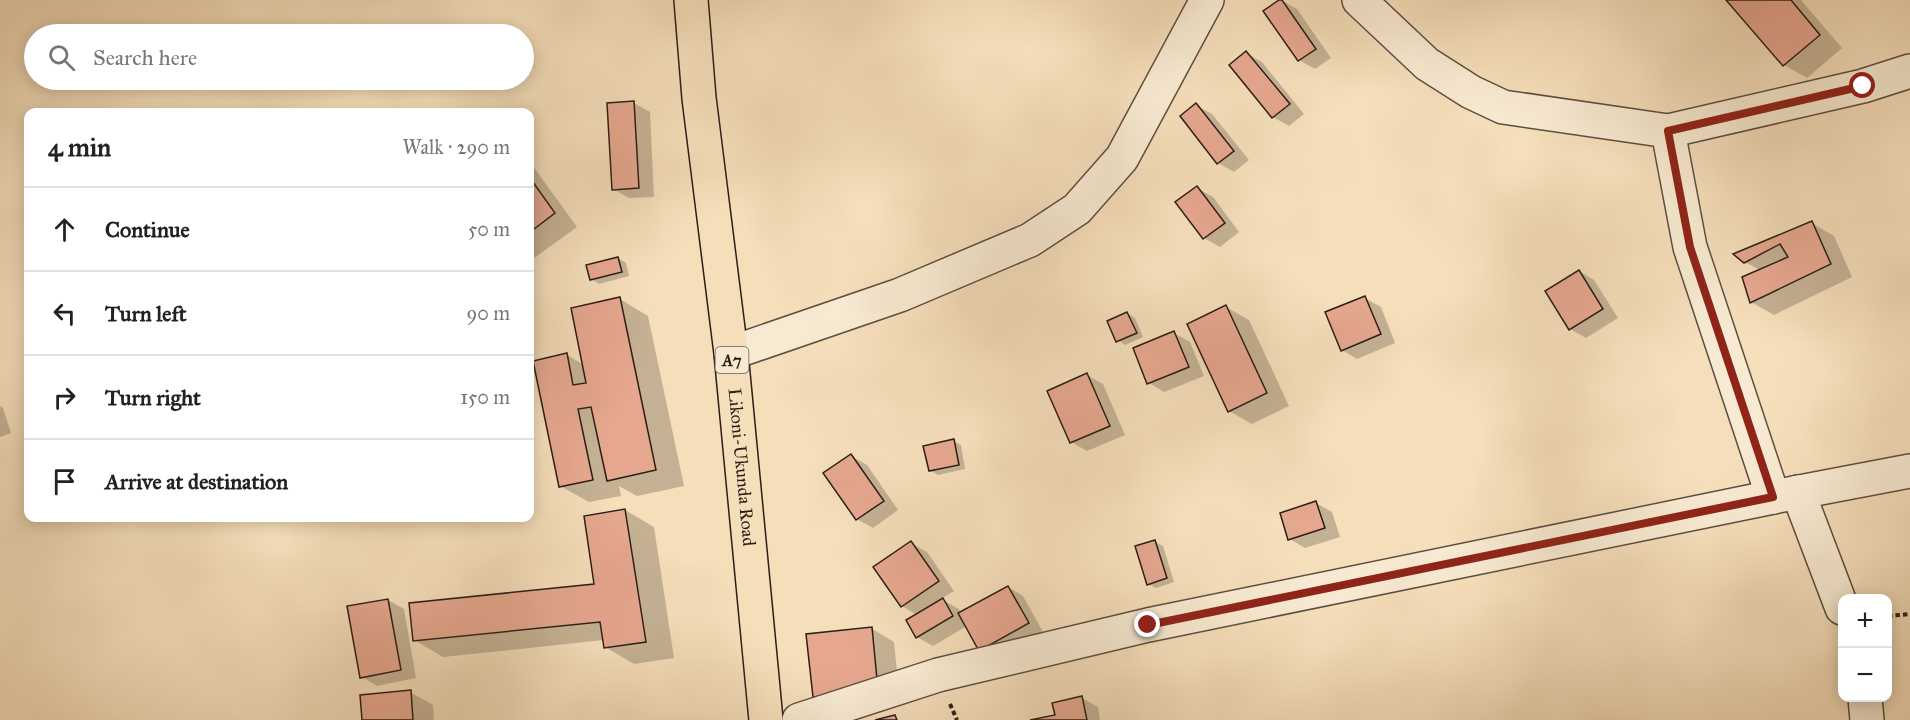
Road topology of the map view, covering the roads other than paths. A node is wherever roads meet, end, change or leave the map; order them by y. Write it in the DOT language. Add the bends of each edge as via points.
graph roads {
  1 [pos="691,0"];
  2 [pos="1359,0"];
  3 [pos="1203,1"];
  4 [pos="1910,71"];
  5 [pos="1668,131"];
  6 [pos="731,353"];
  7 [pos="1910,471"];
  8 [pos="1786,494"];
  9 [pos="1838,597"];
  10 [pos="1865,702"];
  11 [pos="766,720"];
  12 [pos="800,720"];
  13 [pos="1867,720"];
  1 -- 6 [label="highway, Likoni-Ukunda Road / A7" via="699,98"];
  2 -- 5 [label="street" via="1427,64 1503,107"];
  3 -- 6 [label="street" via="1122,158 1077,209 1030,240 900,295"];
  4 -- 5 [label="street" via="1863,86"];
  5 -- 8 [label="street" via="1690,247"];
  6 -- 11 [label="highway, Likoni-Ukunda Road / A7"];
  7 -- 8 [label="street"];
  8 -- 9 [label="street" via="1818,540"];
  8 -- 12 [label="street" via="1148,625 938,675"];
  10 -- 13 [label="street"];
}
